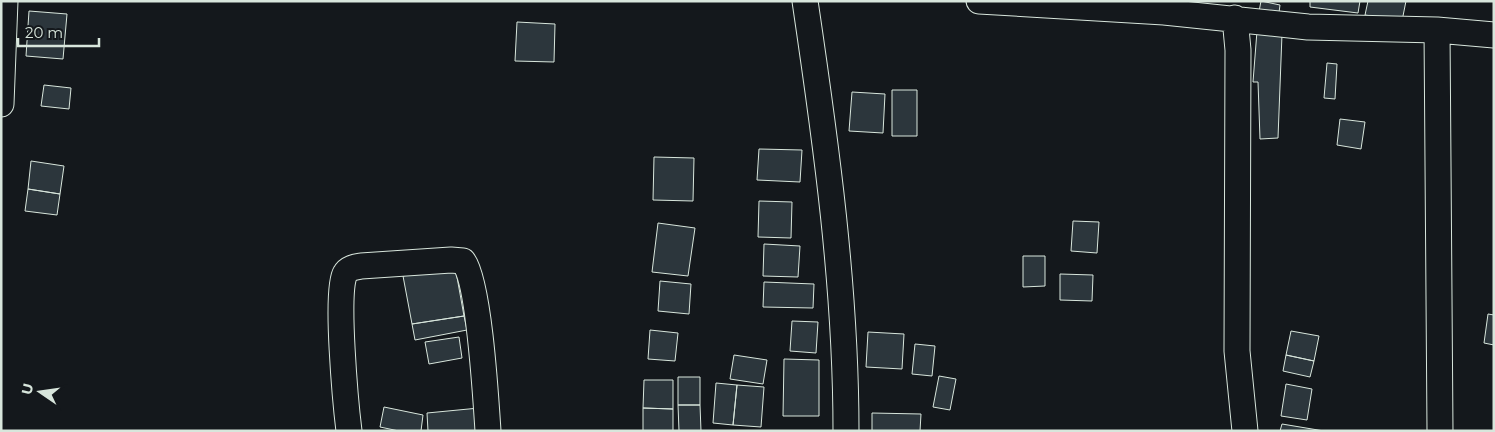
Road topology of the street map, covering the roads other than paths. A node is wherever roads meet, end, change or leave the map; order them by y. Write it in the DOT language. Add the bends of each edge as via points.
graph roads {
  1 [pos="5,1"];
  2 [pos="805,1"];
  3 [pos="979,1"];
  4 [pos="1235,18"];
  5 [pos="1437,30"];
  6 [pos="1494,35"];
  7 [pos="1,104"];
  8 [pos="349,431"];
  9 [pos="488,431"];
  10 [pos="846,431"];
  11 [pos="1245,431"];
  12 [pos="1440,431"];
  1 -- 7 [label="street"];
  2 -- 10 [label="street" via="828,171 841,315"];
  3 -- 4 [label="street"];
  4 -- 5 [label="street" via="1308,27"];
  4 -- 11 [label="street" via="1238,50 1237,351"];
  5 -- 6 [label="street"];
  5 -- 12 [label="street"];
  8 -- 9 [label="street" via="341,312 344,275 362,266 451,260 464,262 472,282"];
}
